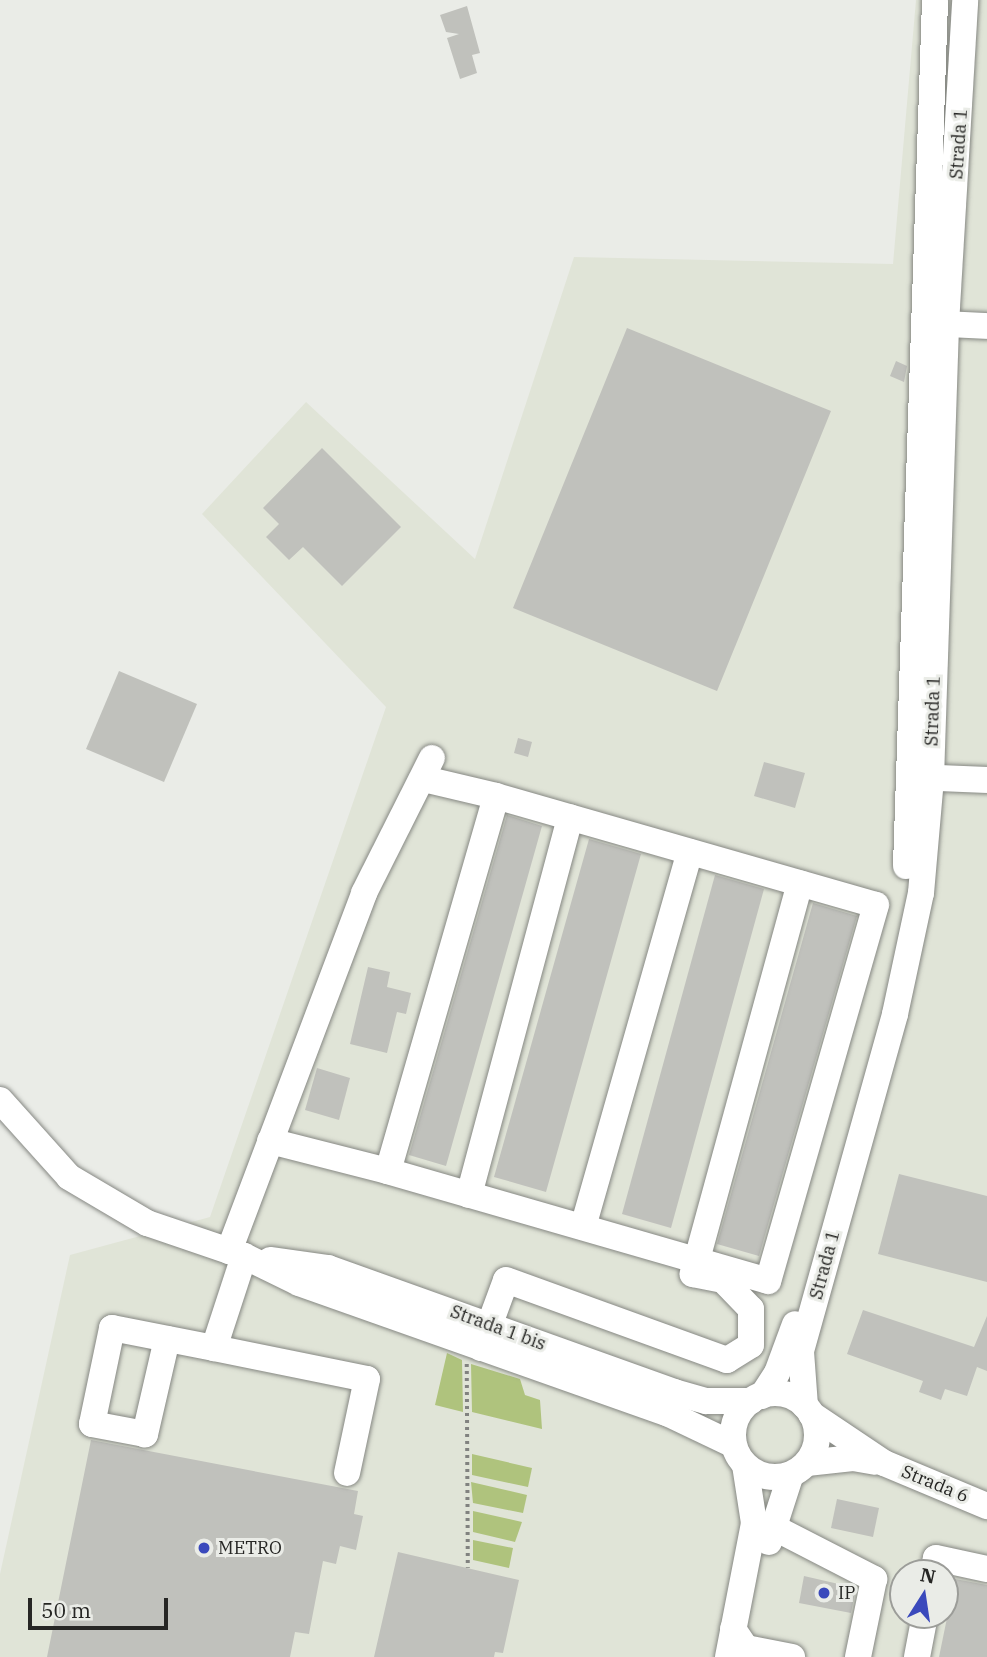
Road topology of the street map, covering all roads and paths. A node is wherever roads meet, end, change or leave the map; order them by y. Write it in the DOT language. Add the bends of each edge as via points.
graph roads {
  1 [pos="935,0"];
  2 [pos="965,0"];
  3 [pos="946,324"];
  4 [pos="987,326"];
  5 [pos="921,778"];
  6 [pos="987,780"];
  7 [pos="496,796"];
  8 [pos="570,817"];
  9 [pos="691,852"];
  10 [pos="800,883"];
  11 [pos="0,1100"];
  12 [pos="12,1129"];
  13 [pos="270,1141"];
  14 [pos="388,1171"];
  15 [pos="469,1195"];
  16 [pos="583,1227"];
  17 [pos="236,1253"];
  18 [pos="697,1260"];
  19 [pos="479,1338"];
  20 [pos="167,1339"];
  21 [pos="214,1348"];
  22 [pos="756,1398"];
  23 [pos="808,1410"];
  24 [pos="740,1455"];
  25 [pos="884,1463"];
  26 [pos="799,1468"];
  27 [pos="347,1473"];
  28 [pos="987,1506"];
  29 [pos="773,1527"];
  30 [pos="959,1563"];
  31 [pos="468,1568"];
  32 [pos="987,1569"];
  33 [pos="922,1629"];
  34 [pos="738,1648"];
  35 [pos="792,1657"];
  36 [pos="858,1657"];
  37 [pos="917,1657"];
  1 -- 5 [label="street, Strada 1"];
  2 -- 3 [label="street, Strada 1"];
  3 -- 4 [label="street"];
  3 -- 5 [label="street, Strada 1"];
  5 -- 6 [label="street"];
  5 -- 22 [label="street, Strada 1" via="905,892 880,1009 790,1342"];
  5 -- 23 [label="street, Strada 1" via="920,892 895,1014 802,1351"];
  7 -- 8 [label="street"];
  7 -- 13 [label="street" via="428,768 363,893"];
  7 -- 14 [label="street"];
  8 -- 9 [label="street"];
  8 -- 15 [label="street"];
  9 -- 10 [label="street"];
  9 -- 16 [label="street"];
  10 -- 18 [label="street"];
  10 -- 18 [label="street" via="876,905 768,1280"];
  11 -- 12 [label="street, Strada 1 bis"];
  12 -- 17 [label="street, Strada 1 bis" via="69,1177 147,1223"];
  13 -- 14 [label="street"];
  13 -- 17 [label="street"];
  14 -- 15 [label="street"];
  15 -- 16 [label="street"];
  16 -- 18 [label="street"];
  17 -- 19 [label="street, Strada 1 bis" via="328,1268"];
  17 -- 21 [label="street"];
  18 -- 19 [label="street" via="693,1274 723,1280 751,1309 751,1345 727,1360 506,1280"];
  19 -- 22 [label="street, Strada 1 bis" via="706,1401"];
  19 -- 24 [label="street, Strada 1 bis" via="667,1413"];
  19 -- 31 [label="path"];
  20 -- 21 [label="street"];
  21 -- 27 [label="street" via="367,1379"];
  22 -- 23 [label="street" via="789,1396"];
  22 -- 24 [label="street" via="735,1424"];
  23 -- 25 [label="street, Strada 6"];
  23 -- 26 [label="street" via="817,1439"];
  24 -- 26 [label="street" via="767,1476"];
  24 -- 34 [label="street" via="754,1523"];
  25 -- 26 [label="street, Strada 6" via="853,1458"];
  25 -- 28 [label="street, Strada 6"];
  26 -- 29 [label="street"];
  29 -- 34 [label="street"];
  29 -- 36 [label="street" via="874,1579"];
  30 -- 32 [label="street"];
  33 -- 37 [label="street"];
  34 -- 35 [label="street"];
}
